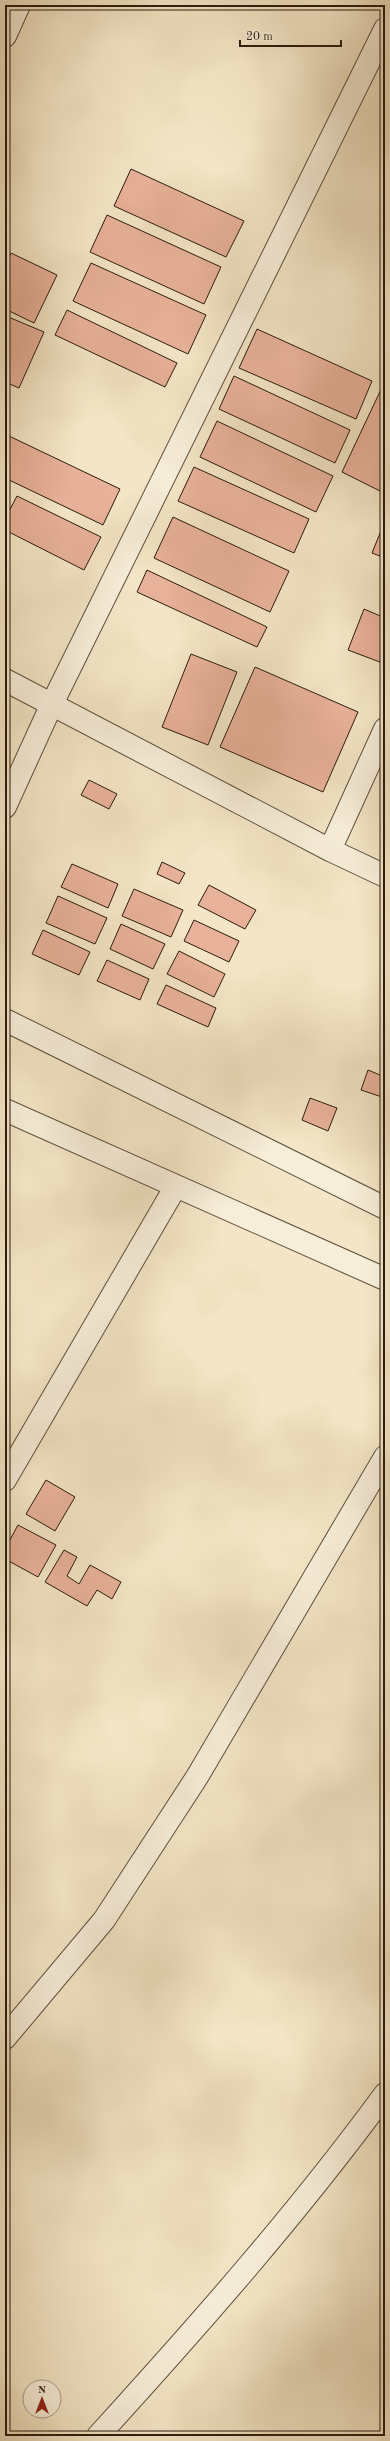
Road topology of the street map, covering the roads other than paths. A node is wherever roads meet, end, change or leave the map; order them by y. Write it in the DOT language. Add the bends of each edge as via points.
graph roads {
  1 [pos="19,5"];
  2 [pos="385,29"];
  3 [pos="5,36"];
  4 [pos="5,680"];
  5 [pos="52,706"];
  6 [pos="385,729"];
  7 [pos="5,807"];
  8 [pos="330,850"];
  9 [pos="385,876"];
  10 [pos="5,1020"];
  11 [pos="5,1110"];
  12 [pos="176,1186"];
  13 [pos="385,1208"];
  14 [pos="385,1279"];
  15 [pos="385,1457"];
  16 [pos="5,1480"];
  17 [pos="5,2038"];
  18 [pos="385,2094"];
  19 [pos="98,2436"];
  1 -- 3 [label="street"];
  2 -- 5 [label="street"];
  4 -- 5 [label="street"];
  5 -- 7 [label="street"];
  5 -- 8 [label="street"];
  6 -- 8 [label="street"];
  8 -- 9 [label="street"];
  10 -- 13 [label="street"];
  11 -- 12 [label="street"];
  12 -- 14 [label="street"];
  12 -- 16 [label="street"];
  15 -- 17 [label="street" via="197,1777 104,1920"];
  18 -- 19 [label="street" via="331,2166 182,2343"];
}
